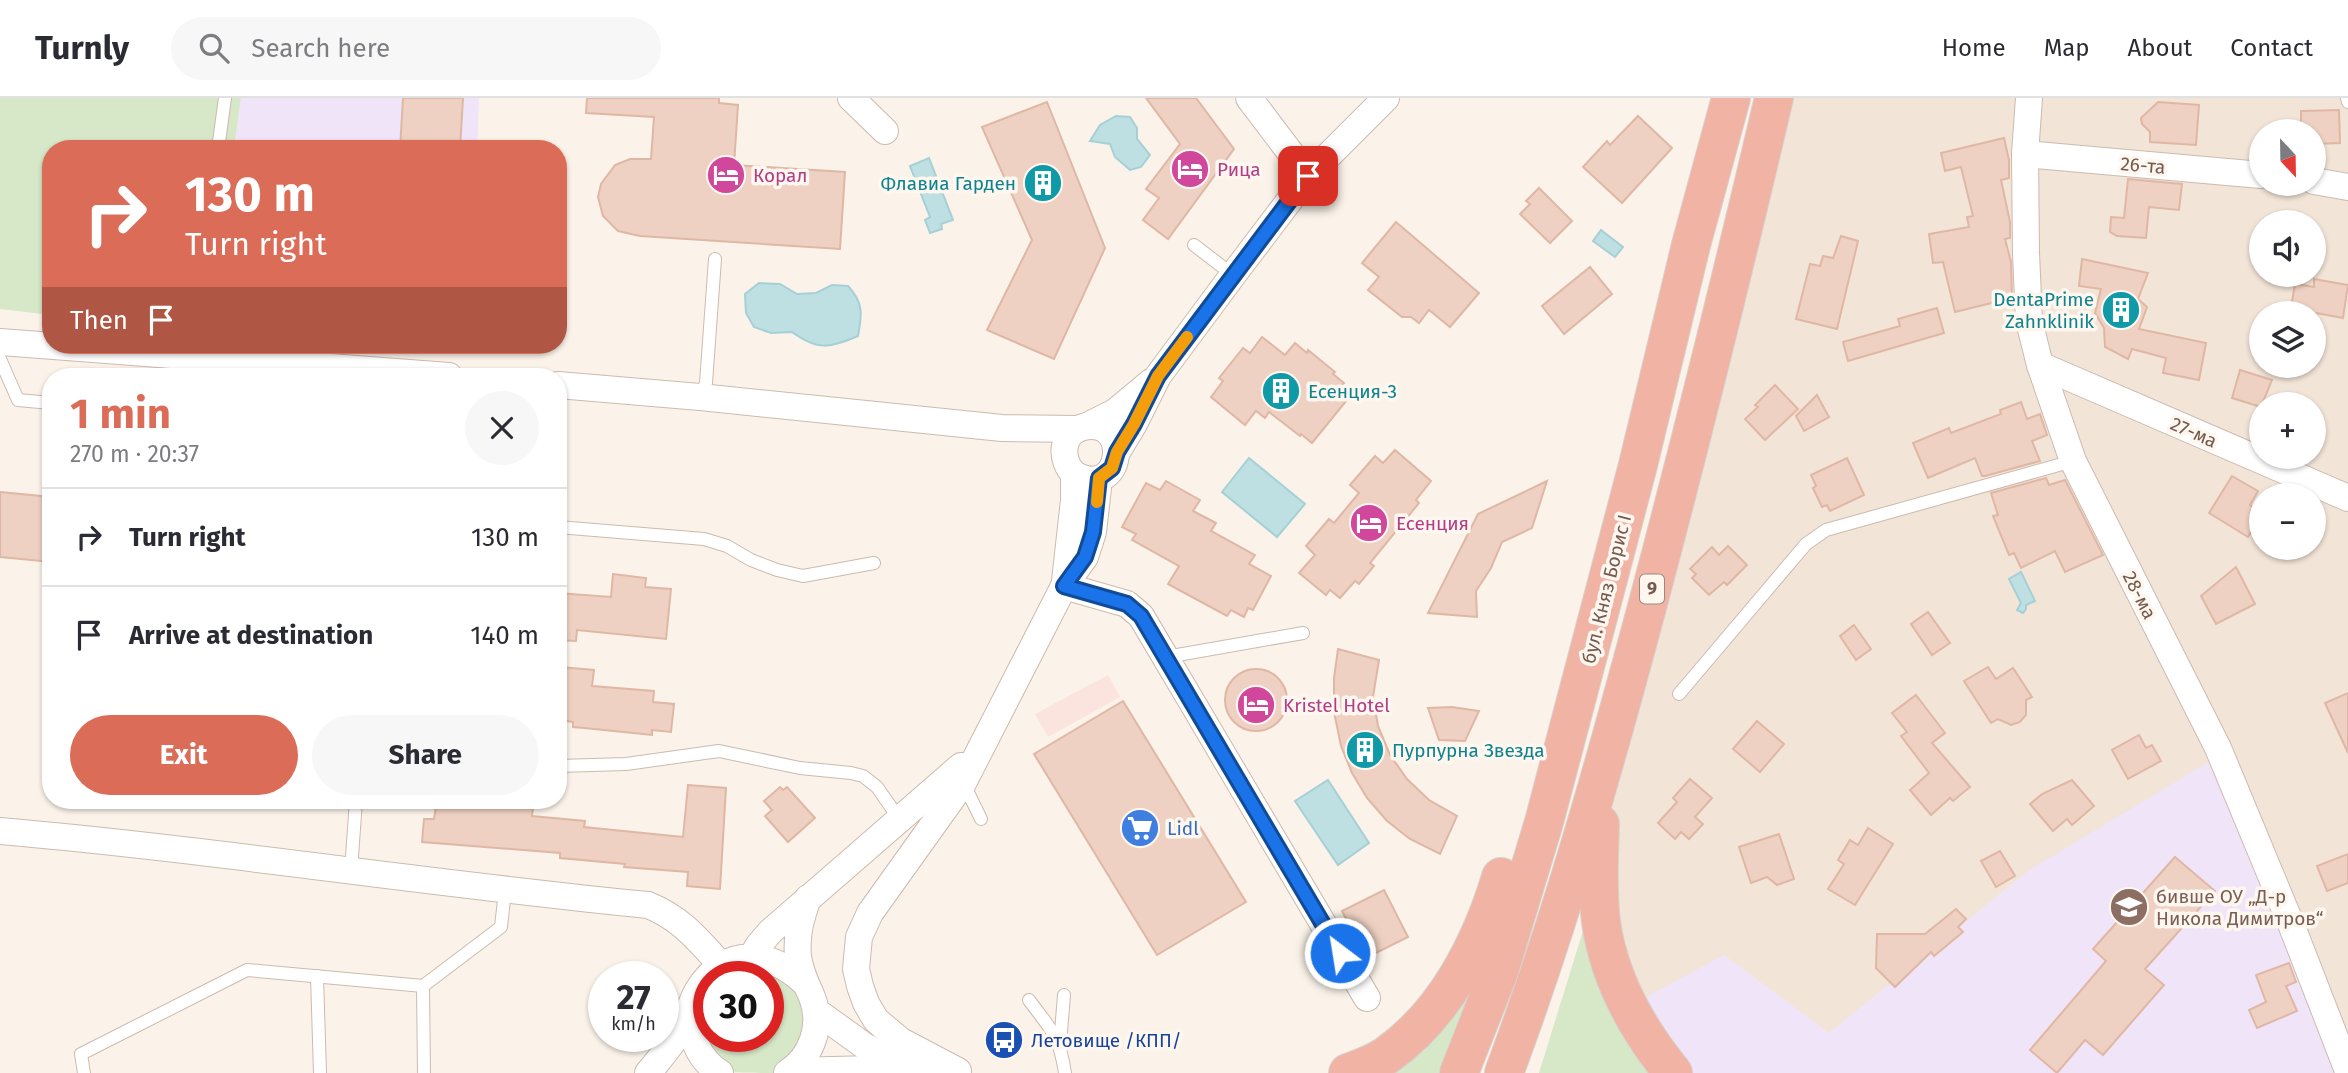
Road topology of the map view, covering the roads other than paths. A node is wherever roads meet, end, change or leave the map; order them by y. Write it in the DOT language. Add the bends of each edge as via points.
graph roads {
  1 [pos="225,98"];
  2 [pos="851,98"];
  3 [pos="1249,98"];
  4 [pos="1386,98"];
  5 [pos="1731,98"];
  6 [pos="1774,98"];
  7 [pos="2029,98"];
  8 [pos="885,131"];
  9 [pos="219,140"];
  10 [pos="2025,154"];
  11 [pos="2249,174"];
  12 [pos="1308,176"];
  13 [pos="2326,183"];
  14 [pos="2348,187"];
  15 [pos="1194,245"];
  16 [pos="1690,245"];
  17 [pos="715,259"];
  18 [pos="1233,275"];
  19 [pos="0,342"];
  20 [pos="42,346"];
  21 [pos="131,354"];
  22 [pos="0,359"];
  23 [pos="186,359"];
  24 [pos="2040,365"];
  25 [pos="280,368"];
  26 [pos="1158,376"];
  27 [pos="567,386"];
  28 [pos="700,397"];
  29 [pos="42,402"];
  30 [pos="1002,428"];
  31 [pos="1083,428"];
  32 [pos="1117,452"];
  33 [pos="2073,461"];
  34 [pos="1079,471"];
  35 [pos="2348,498"];
  36 [pos="567,528"];
  37 [pos="874,563"];
  38 [pos="1064,586"];
  39 [pos="1303,633"];
  40 [pos="1166,657"];
  41 [pos="1679,694"];
  42 [pos="567,766"];
  43 [pos="960,777"];
  44 [pos="1601,782"];
  45 [pos="355,809"];
  46 [pos="900,820"];
  47 [pos="981,820"];
  48 [pos="0,831"];
  49 [pos="351,871"];
  50 [pos="505,891"];
  51 [pos="808,898"];
  52 [pos="752,957"];
  53 [pos="717,961"];
  54 [pos="734,961"];
  55 [pos="317,976"];
  56 [pos="804,982"];
  57 [pos="423,986"];
  58 [pos="1064,995"];
  59 [pos="1367,998"];
  60 [pos="1029,1000"];
  61 [pos="693,1004"];
  62 [pos="691,1011"];
  63 [pos="816,1011"];
  64 [pos="1060,1045"];
  65 [pos="916,1068"];
  66 [pos="2348,1071"];
  67 [pos="789,1072"];
  68 [pos="966,1072"];
  69 [pos="1460,1072"];
  70 [pos="85,1073"];
  71 [pos="320,1073"];
  72 [pos="424,1073"];
  73 [pos="648,1073"];
  74 [pos="720,1073"];
  75 [pos="1065,1073"];
  76 [pos="1348,1073"];
  77 [pos="1504,1073"];
  78 [pos="1673,1073"];
  1 -- 9 [label="lane"];
  2 -- 8 [label="street"];
  3 -- 12 [label="street"];
  4 -- 12 [label="street"];
  5 -- 16 [label="highway, бул. Княз Борис I"];
  6 -- 44 [label="highway, 9"];
  7 -- 10 [label="street, 28-ма"];
  10 -- 11 [label="street, 26-та"];
  10 -- 24 [label="street, 28-ма" via="2029,321"];
  12 -- 18 [label="street"];
  13 -- 14 [label="street"];
  15 -- 18 [label="lane"];
  16 -- 69 [label="highway, бул. Княз Борис I" via="1544,822 1499,971"];
  16 -- 76 [label="highway" via="1485,927 1427,1020 1385,1057"];
  17 -- 28 [label="lane" via="706,383"];
  18 -- 26 [label="street"];
  19 -- 20 [label="street"];
  21 -- 23 [label="street"];
  22 -- 29 [label="lane" via="18,400"];
  23 -- 25 [label="street"];
  24 -- 33 [label="street, 28-ма"];
  24 -- 35 [label="street, 27-ма"];
  26 -- 31 [label="street" via="1115,412"];
  26 -- 32 [label="street"];
  27 -- 28 [label="street"];
  28 -- 30 [label="street"];
  30 -- 31 [label="street"];
  30 -- 34 [label="street" via="1040,444"];
  31 -- 32 [label="street" via="1105,430"];
  31 -- 34 [label="street" via="1066,442"];
  32 -- 34 [label="street" via="1112,468"];
  33 -- 41 [label="lane" via="1816,535"];
  33 -- 66 [label="street, 28-ма" via="2218,748"];
  34 -- 38 [label="street" via="1093,532 1085,557"];
  36 -- 37 [label="lane" via="704,539 776,570 803,576"];
  38 -- 40 [label="street" via="1127,604 1141,616"];
  38 -- 43 [label="street"];
  39 -- 40 [label="lane"];
  40 -- 59 [label="street"];
  42 -- 46 [label="lane" via="626,764 719,751 863,776 877,787"];
  43 -- 46 [label="street"];
  43 -- 47 [label="lane"];
  43 -- 68 [label="street" via="870,913 859,937 856,969 876,1020 901,1041"];
  44 -- 77 [label="highway, 9"];
  44 -- 78 [label="highway" via="1599,891 1607,949 1635,1019"];
  45 -- 49 [label="lane"];
  46 -- 51 [label="street"];
  48 -- 49 [label="street"];
  49 -- 50 [label="street"];
  50 -- 53 [label="street" via="648,905 684,925"];
  50 -- 57 [label="lane" via="501,927"];
  51 -- 52 [label="street" via="770,932"];
  51 -- 56 [label="street" via="797,937"];
  52 -- 54 [label="street"];
  52 -- 56 [label="street" via="772,960"];
  55 -- 57 [label="lane"];
  55 -- 70 [label="lane" via="247,970 81,1054"];
  55 -- 71 [label="lane"];
  56 -- 63 [label="street"];
  57 -- 72 [label="lane"];
  58 -- 64 [label="lane"];
  60 -- 64 [label="lane"];
  61 -- 62 [label="street"];
  62 -- 73 [label="street"];
  62 -- 74 [label="street" via="697,1051"];
  63 -- 65 [label="street" via="866,1047"];
  63 -- 67 [label="street" via="811,1044"];
  64 -- 75 [label="lane"];
  65 -- 67 [label="street"];
  65 -- 68 [label="street"];
}
